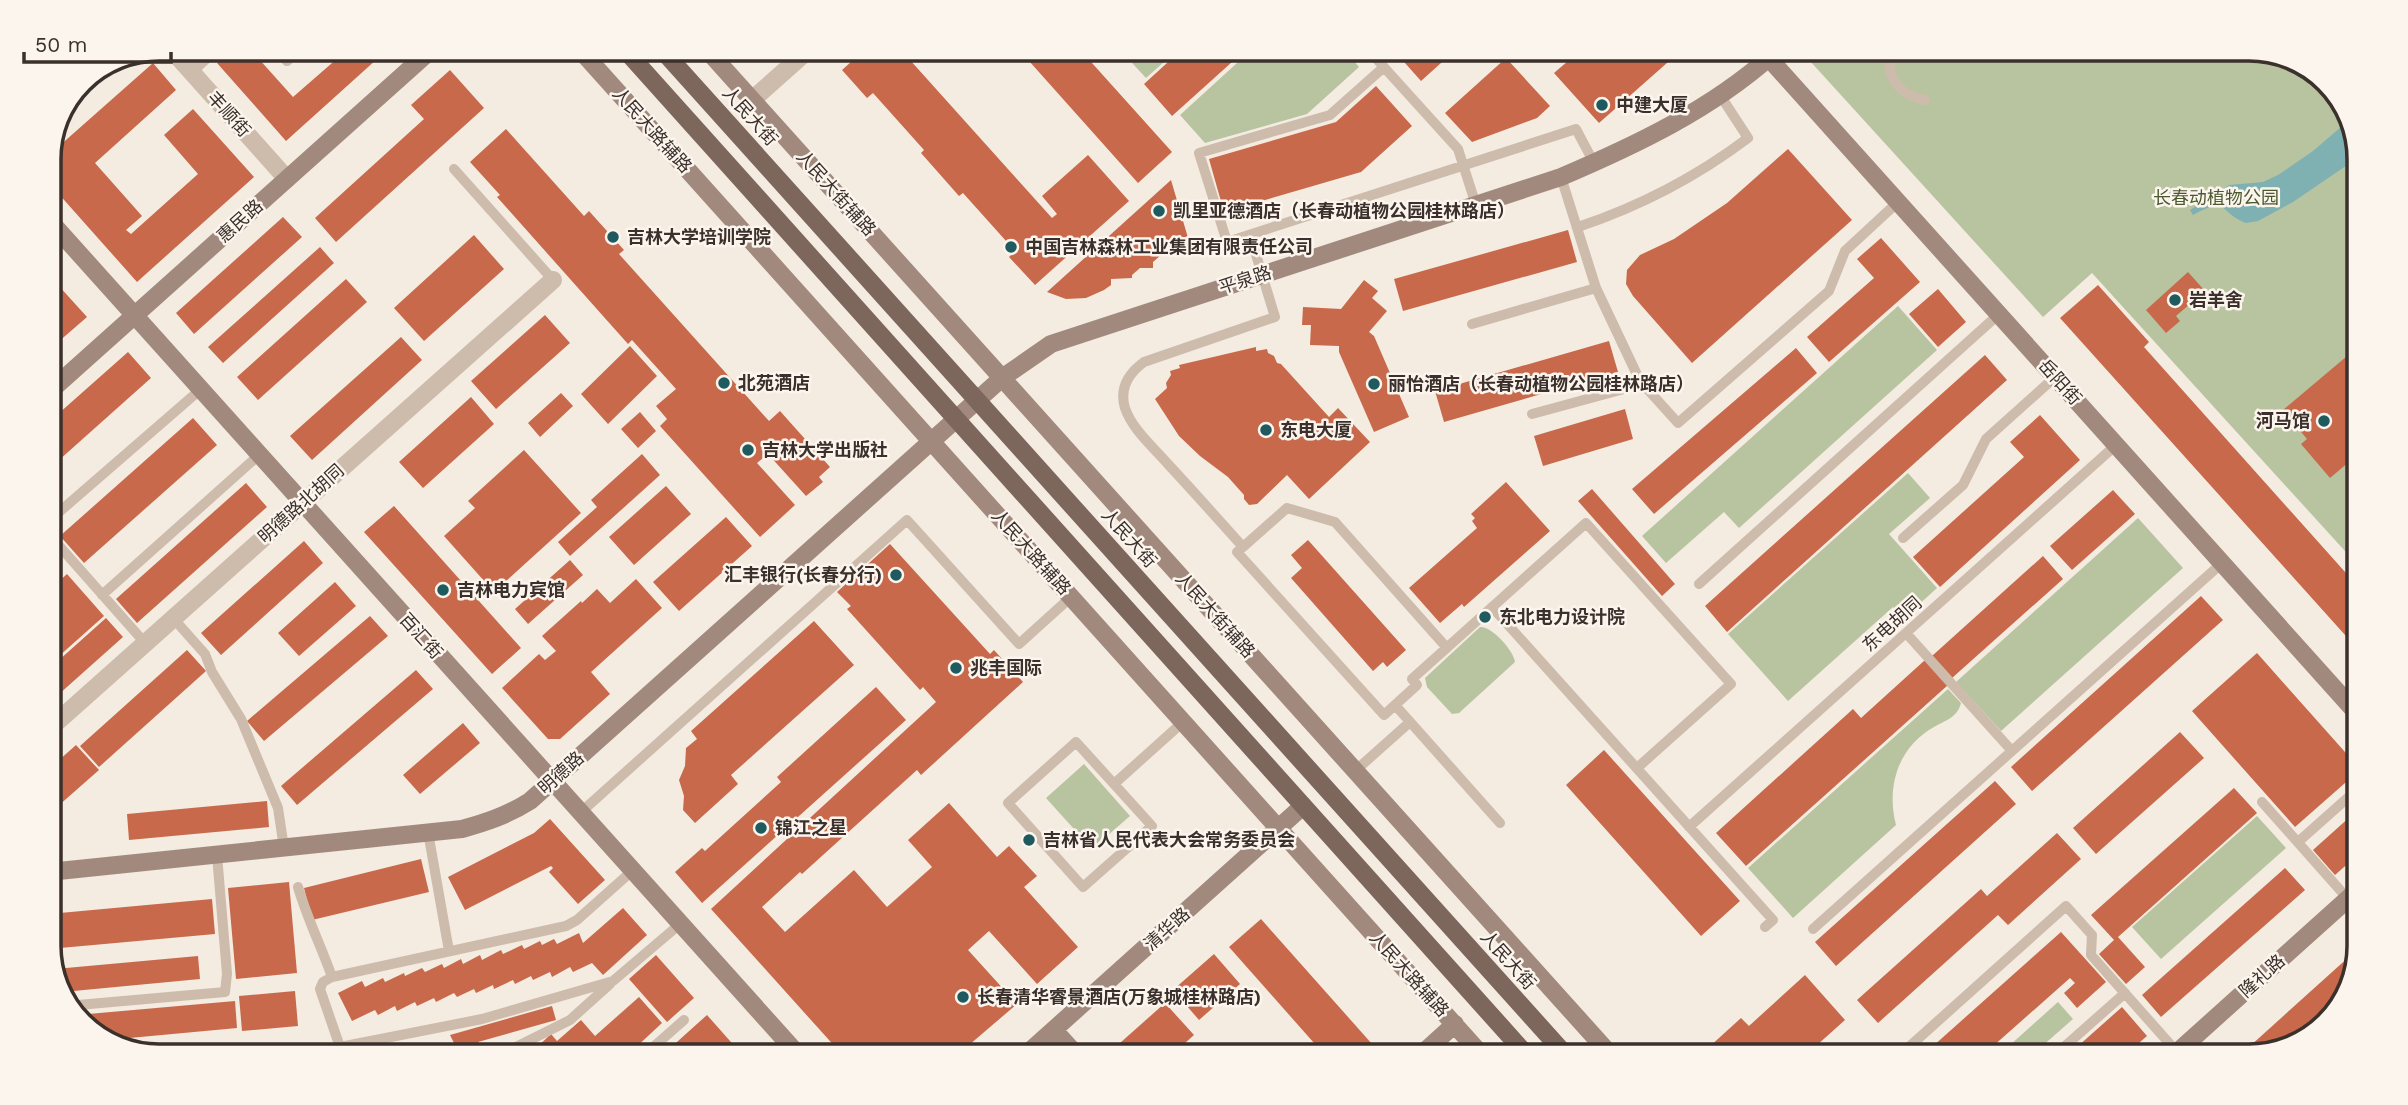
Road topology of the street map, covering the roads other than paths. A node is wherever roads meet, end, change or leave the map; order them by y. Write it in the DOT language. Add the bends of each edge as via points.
graph roads {
  1 [pos="182,61"];
  2 [pos="204,61"];
  3 [pos="419,61"];
  4 [pos="590,61"];
  5 [pos="635,61"];
  6 [pos="672,61"];
  7 [pos="717,61"];
  8 [pos="796,61"];
  9 [pos="1378,61"];
  10 [pos="1763,61"];
  11 [pos="1773,61"];
  12 [pos="1891,61"];
  13 [pos="1384,67"];
  14 [pos="192,72"];
  15 [pos="1720,95"];
  16 [pos="752,100"];
  17 [pos="1925,100"];
  18 [pos="1594,163"];
  19 [pos="1463,166"];
  20 [pos="454,169"];
  21 [pos="1561,177"];
  22 [pos="288,179"];
  23 [pos="1898,202"];
  24 [pos="1476,205"];
  25 [pos="1578,227"];
  26 [pos="61,233"];
  27 [pos="1250,235"];
  28 [pos="1262,274"];
  29 [pos="553,280"];
  30 [pos="1596,288"];
  31 [pos="1999,314"];
  32 [pos="135,315"];
  33 [pos="1472,324"];
  34 [pos="2055,377"];
  35 [pos="1002,378"];
  36 [pos="61,381"];
  37 [pos="1640,381"];
  38 [pos="201,389"];
  39 [pos="977,401"];
  40 [pos="1532,414"];
  41 [pos="957,419"];
  42 [pos="932,441"];
  43 [pos="2116,445"];
  44 [pos="260,455"];
  45 [pos="302,503"];
  46 [pos="61,510"];
  47 [pos="1903,538"];
  48 [pos="1243,547"];
  49 [pos="61,548"];
  50 [pos="2222,563"];
  51 [pos="1699,584"];
  52 [pos="102,595"];
  53 [pos="1071,597"];
  54 [pos="1492,607"];
  55 [pos="173,618"];
  56 [pos="1906,633"];
  57 [pos="145,643"];
  58 [pos="1447,648"];
  59 [pos="2347,702"];
  60 [pos="1395,705"];
  61 [pos="61,718"];
  62 [pos="1183,722"];
  63 [pos="1410,722"];
  64 [pos="2012,751"];
  65 [pos="1637,768"];
  66 [pos="1355,771"];
  67 [pos="551,781"];
  68 [pos="1114,784"];
  69 [pos="2347,798"];
  70 [pos="2262,802"];
  71 [pos="1303,806"];
  72 [pos="580,813"];
  73 [pos="1500,823"];
  74 [pos="1689,827"];
  75 [pos="1279,828"];
  76 [pos="428,832"];
  77 [pos="2298,842"];
  78 [pos="285,848"];
  79 [pos="217,855"];
  80 [pos="61,871"];
  81 [pos="632,871"];
  82 [pos="298,887"];
  83 [pos="2347,896"];
  84 [pos="2347,902"];
  85 [pos="680,924"];
  86 [pos="1765,927"];
  87 [pos="1813,929"];
  88 [pos="449,951"];
  89 [pos="332,976"];
  90 [pos="613,981"];
  91 [pos="2125,993"];
  92 [pos="82,1005"];
  93 [pos="684,1020"];
  94 [pos="1455,1024"];
  95 [pos="1054,1030"];
  96 [pos="339,1044"];
  97 [pos="355,1044"];
  98 [pos="522,1044"];
  99 [pos="657,1044"];
  100 [pos="789,1044"];
  101 [pos="1038,1044"];
  102 [pos="1067,1044"];
  103 [pos="1433,1044"];
  104 [pos="1472,1044"];
  105 [pos="1517,1044"];
  106 [pos="1556,1044"];
  107 [pos="1600,1044"];
  108 [pos="1911,1044"];
  109 [pos="2067,1044"];
  110 [pos="2167,1044"];
  111 [pos="2186,1044"];
  1 -- 14 [label="street, 丰顺街"];
  2 -- 14 [label="lane"];
  3 -- 22 [label="street, 惠民路"];
  4 -- 42 [label="street, 人民大路辅路"];
  5 -- 41 [label="main road"];
  6 -- 39 [label="main road, 人民大街"];
  7 -- 16 [label="street, 人民大街辅路"];
  8 -- 16 [label="street"];
  9 -- 13 [label="lane"];
  10 -- 15 [label="street, 平泉路"];
  11 -- 23 [label="street, 岳阳街"];
  12 -- 17 [label="lane" via="1899,88"];
  13 -- 19 [label="lane" via="1458,149"];
  13 -- 27 [label="lane" via="1330,115 1199,153 1227,242"];
  14 -- 22 [label="street, 丰顺街"];
  15 -- 18 [label="street, 平泉路"];
  15 -- 25 [label="lane" via="1748,138 1662,194"];
  16 -- 35 [label="street, 人民大街辅路"];
  18 -- 19 [label="lane" via="1576,129"];
  18 -- 21 [label="street, 平泉路"];
  19 -- 24 [label="lane"];
  19 -- 27 [label="lane"];
  20 -- 29 [label="lane"];
  21 -- 24 [label="street, 平泉路"];
  21 -- 25 [label="lane"];
  22 -- 32 [label="street, 惠民路"];
  23 -- 31 [label="street, 岳阳街"];
  23 -- 37 [label="lane" via="1845,251 1829,291 1678,423"];
  24 -- 28 [label="street, 平泉路"];
  25 -- 30 [label="lane"];
  26 -- 32 [label="street, 百汇街"];
  27 -- 28 [label="lane"];
  28 -- 35 [label="street, 平泉路" via="1051,344"];
  28 -- 48 [label="lane" via="1275,317 1155,357 1130,374 1124,391 1125,408 1141,433"];
  29 -- 45 [label="street, 明德路北胡同"];
  30 -- 33 [label="lane"];
  30 -- 37 [label="lane"];
  31 -- 34 [label="street, 岳阳街"];
  31 -- 51 [label="lane"];
  32 -- 36 [label="street, 惠民路"];
  32 -- 38 [label="street, 百汇街"];
  34 -- 43 [label="street, 岳阳街"];
  34 -- 47 [label="lane" via="1986,439 1963,485"];
  35 -- 39 [label="street, 平泉路"];
  35 -- 66 [label="street, 人民大街辅路"];
  37 -- 40 [label="lane"];
  38 -- 44 [label="street, 百汇街"];
  38 -- 46 [label="lane"];
  39 -- 41 [label="street, 平泉路"];
  39 -- 106 [label="main road, 人民大街"];
  41 -- 42 [label="street, 明德路"];
  41 -- 71 [label="main road"];
  42 -- 53 [label="street, 人民大路辅路"];
  42 -- 67 [label="street, 明德路"];
  43 -- 50 [label="street, 岳阳街"];
  43 -- 56 [label="lane, 东电胡同"];
  44 -- 45 [label="street, 百汇街"];
  44 -- 52 [label="lane"];
  45 -- 55 [label="street, 明德路北胡同"];
  45 -- 67 [label="street, 百汇街"];
  48 -- 58 [label="lane" via="1287,508 1335,522"];
  48 -- 60 [label="lane" via="1237,552 1384,715"];
  49 -- 52 [label="lane"];
  50 -- 59 [label="street, 岳阳街"];
  50 -- 64 [label="lane"];
  52 -- 57 [label="lane"];
  53 -- 62 [label="street, 人民大路辅路"];
  53 -- 72 [label="lane" via="1019,644 907,520"];
  54 -- 58 [label="lane"];
  54 -- 65 [label="lane"];
  54 -- 65 [label="lane" via="1586,523 1623,564 1731,684"];
  55 -- 57 [label="street, 明德路北胡同"];
  55 -- 78 [label="lane" via="205,654 241,719 278,808"];
  56 -- 64 [label="lane"];
  56 -- 74 [label="lane, 东电胡同"];
  57 -- 61 [label="street, 明德路北胡同"];
  58 -- 60 [label="lane" via="1412,679 1417,685"];
  60 -- 63 [label="lane"];
  62 -- 68 [label="lane"];
  62 -- 75 [label="street, 人民大路辅路"];
  63 -- 66 [label="lane"];
  63 -- 73 [label="lane"];
  64 -- 87 [label="lane"];
  65 -- 74 [label="lane"];
  66 -- 107 [label="street, 人民大街辅路"];
  67 -- 72 [label="street, 百汇街"];
  67 -- 76 [label="street, 明德路" via="511,813 462,829"];
  68 -- 68 [label="lane" via="1152,826 1083,887 1008,803 1076,742"];
  69 -- 77 [label="lane"];
  70 -- 77 [label="lane"];
  71 -- 75 [label="street, 清华路"];
  71 -- 105 [label="main road"];
  72 -- 81 [label="street, 百汇街"];
  74 -- 86 [label="lane" via="1773,920"];
  75 -- 94 [label="street, 人民大路辅路"];
  75 -- 95 [label="street, 清华路"];
  76 -- 78 [label="street, 明德路"];
  76 -- 88 [label="lane"];
  77 -- 83 [label="lane"];
  78 -- 79 [label="street, 明德路"];
  79 -- 80 [label="street, 明德路"];
  79 -- 92 [label="lane" via="225,992"];
  81 -- 85 [label="street, 百汇街"];
  81 -- 88 [label="lane" via="566,926"];
  82 -- 89 [label="lane"];
  84 -- 111 [label="street, 隆礼路"];
  85 -- 90 [label="lane"];
  85 -- 100 [label="street, 百汇街"];
  88 -- 89 [label="lane"];
  89 -- 96 [label="lane" via="320,989"];
  90 -- 97 [label="lane" via="482,1019"];
  90 -- 98 [label="lane" via="570,1020"];
  91 -- 108 [label="lane" via="2091,955 2092,935 2066,906"];
  91 -- 109 [label="lane"];
  91 -- 110 [label="lane"];
  93 -- 99 [label="lane"];
  94 -- 103 [label="street"];
  94 -- 104 [label="street, 人民大路辅路"];
  95 -- 101 [label="street, 清华路"];
  95 -- 102 [label="street"];
}
